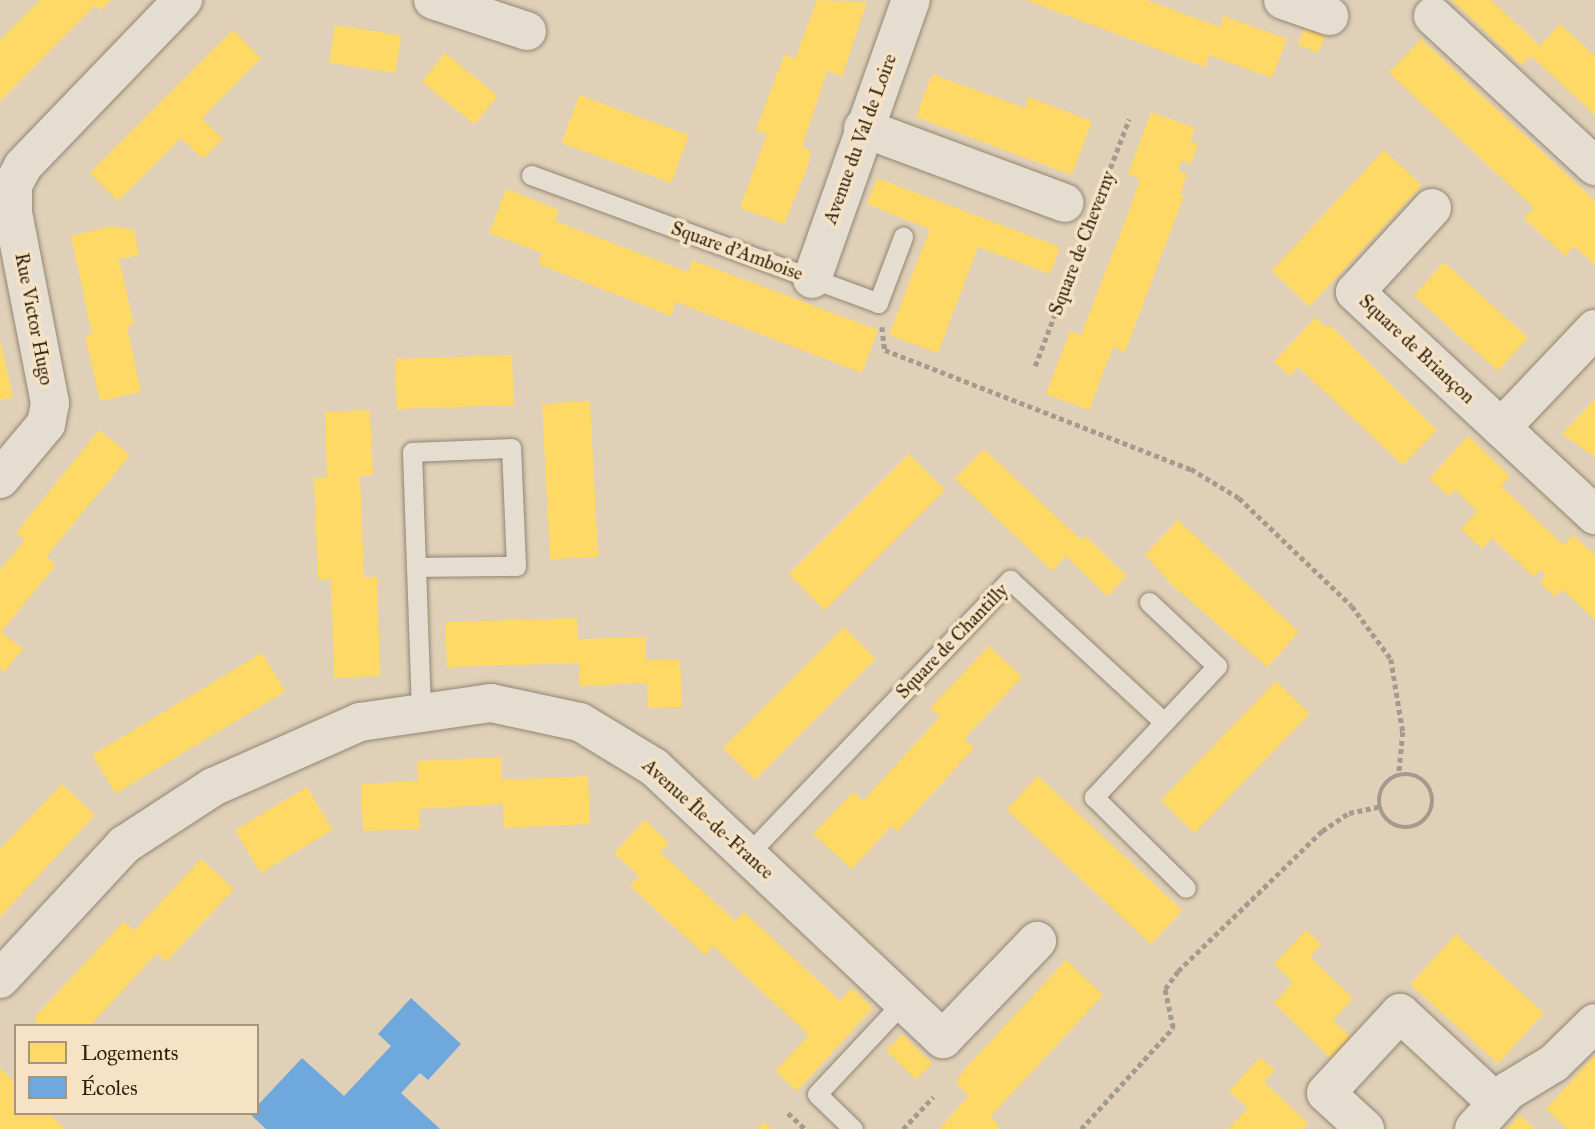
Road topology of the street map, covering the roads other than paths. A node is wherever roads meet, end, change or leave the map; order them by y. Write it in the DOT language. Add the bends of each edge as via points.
graph roads {
  1 [pos="183,0"];
  2 [pos="433,0"];
  3 [pos="911,0"];
  4 [pos="1283,0"];
  5 [pos="1329,16"];
  6 [pos="1433,16"];
  7 [pos="527,31"];
  8 [pos="863,128"];
  9 [pos="1595,166"];
  10 [pos="531,174"];
  11 [pos="1432,208"];
  12 [pos="1084,210"];
  13 [pos="903,237"];
  14 [pos="812,279"];
  15 [pos="1595,329"];
  16 [pos="1501,428"];
  17 [pos="0,479"];
  18 [pos="1595,515"];
  19 [pos="416,568"];
  20 [pos="1149,602"];
  21 [pos="421,713"];
  22 [pos="1164,722"];
  23 [pos="748,853"];
  24 [pos="1186,888"];
  25 [pos="1037,941"];
  26 [pos="0,979"];
  27 [pos="904,1001"];
  28 [pos="1595,1023"];
  29 [pos="1485,1116"];
  30 [pos="853,1129"];
  31 [pos="1365,1129"];
  1 -- 17 [label="street, Rue Victor Hugo" via="23,166 13,185 13,212 50,403 46,424"];
  2 -- 7 [label="street"];
  3 -- 8 [label="street, Avenue du Val de Loire"];
  4 -- 5 [label="street"];
  6 -- 9 [label="street"];
  8 -- 12 [label="street, Square de Cheverny"];
  8 -- 14 [label="street, Avenue du Val de Loire"];
  10 -- 14 [label="lane, Square d'Amboise"];
  11 -- 16 [label="street, Square de Briançon" via="1355,292"];
  13 -- 14 [label="lane, Square d'Amboise" via="878,303"];
  15 -- 16 [label="street"];
  16 -- 18 [label="street"];
  19 -- 19 [label="lane" via="412,452 511,448 516,566"];
  19 -- 21 [label="lane"];
  20 -- 22 [label="lane" via="1217,666"];
  21 -- 23 [label="street, Avenue Île-de-France" via="491,702 580,722 654,767"];
  21 -- 26 [label="street, Avenue Île-de-France" via="360,722 213,787 124,845"];
  22 -- 23 [label="lane, Square de Chantilly" via="1010,580"];
  22 -- 24 [label="lane" via="1094,797"];
  23 -- 27 [label="street, Avenue Île-de-France"];
  25 -- 27 [label="street, Avenue Île-de-France" via="943,1039"];
  27 -- 30 [label="lane" via="817,1094"];
  28 -- 29 [label="street" via="1554,1063 1508,1091"];
  29 -- 31 [label="street" via="1400,1013 1326,1093"];
}
